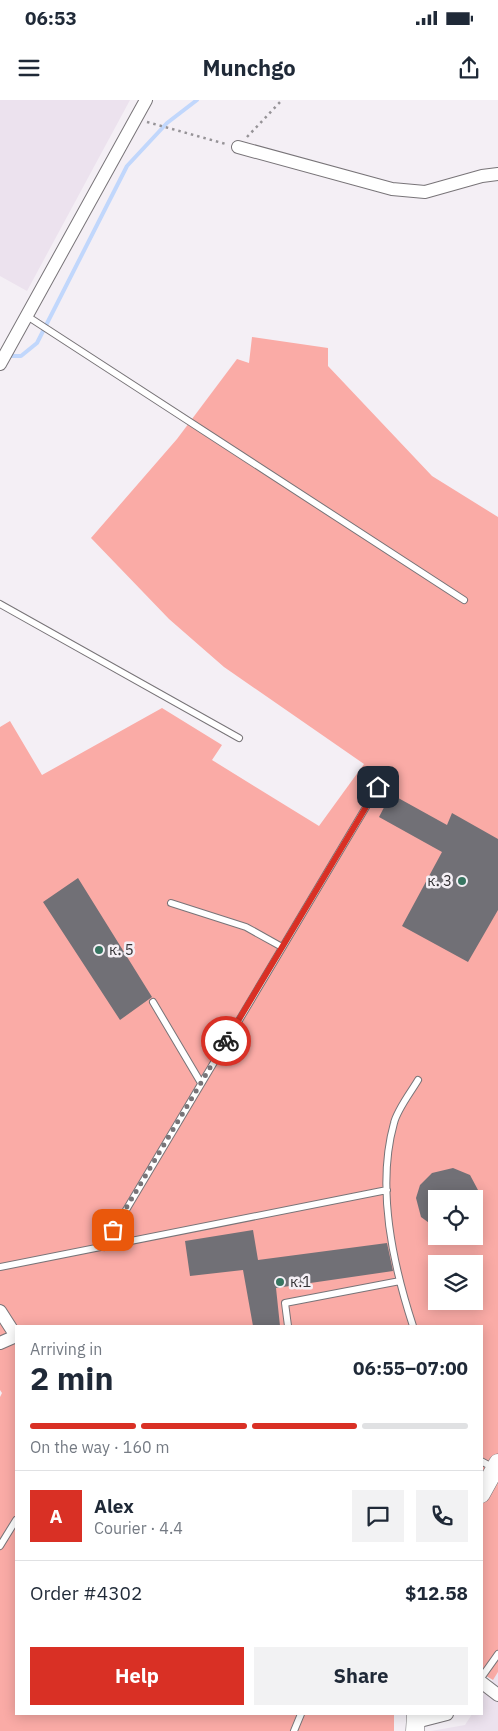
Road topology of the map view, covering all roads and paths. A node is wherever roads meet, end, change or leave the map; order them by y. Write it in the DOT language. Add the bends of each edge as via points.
graph roads {
  1 [pos="146,100"];
  2 [pos="282,100"];
  3 [pos="135,119"];
  4 [pos="238,147"];
  5 [pos="498,174"];
  6 [pos="27,316"];
  7 [pos="0,364"];
  8 [pos="464,600"];
  9 [pos="0,604"];
  10 [pos="239,738"];
  11 [pos="378,787"];
  12 [pos="171,902"];
  13 [pos="282,947"];
  14 [pos="153,1002"];
  15 [pos="418,1080"];
  16 [pos="201,1083"];
  17 [pos="387,1190"];
  18 [pos="104,1247"];
  19 [pos="0,1267"];
  20 [pos="400,1281"];
  21 [pos="0,1310"];
  22 [pos="288,1325"];
  23 [pos="413,1325"];
  24 [pos="15,1334"];
  25 [pos="15,1336"];
  26 [pos="0,1343"];
  27 [pos="492,1464"];
  28 [pos="483,1489"];
  29 [pos="15,1522"];
  30 [pos="0,1546"];
  31 [pos="498,1654"];
  32 [pos="483,1675"];
  33 [pos="483,1684"];
  34 [pos="498,1696"];
  35 [pos="301,1715"];
  36 [pos="443,1715"];
  37 [pos="416,1722"];
  38 [pos="294,1731"];
  1 -- 3 [label="street"];
  2 -- 4 [label="path"];
  3 -- 4 [label="path"];
  3 -- 6 [label="street"];
  4 -- 5 [label="street" via="392,189 424,192"];
  6 -- 7 [label="street"];
  6 -- 8 [label="lane"];
  9 -- 10 [label="lane"];
  11 -- 13 [label="lane"];
  12 -- 13 [label="lane" via="246,928"];
  13 -- 16 [label="lane"];
  14 -- 16 [label="lane"];
  15 -- 17 [label="lane" via="394,1121 388,1151"];
  16 -- 18 [label="lane"];
  17 -- 18 [label="lane"];
  17 -- 20 [label="lane" via="388,1219"];
  18 -- 19 [label="lane"];
  20 -- 22 [label="lane" via="285,1303"];
  20 -- 23 [label="lane"];
  21 -- 24 [label="street"];
  25 -- 26 [label="street"];
  27 -- 28 [label="main road"];
  29 -- 30 [label="lane"];
  31 -- 32 [label="lane"];
  33 -- 34 [label="street"];
  35 -- 38 [label="lane"];
  36 -- 37 [label="street"];
}
